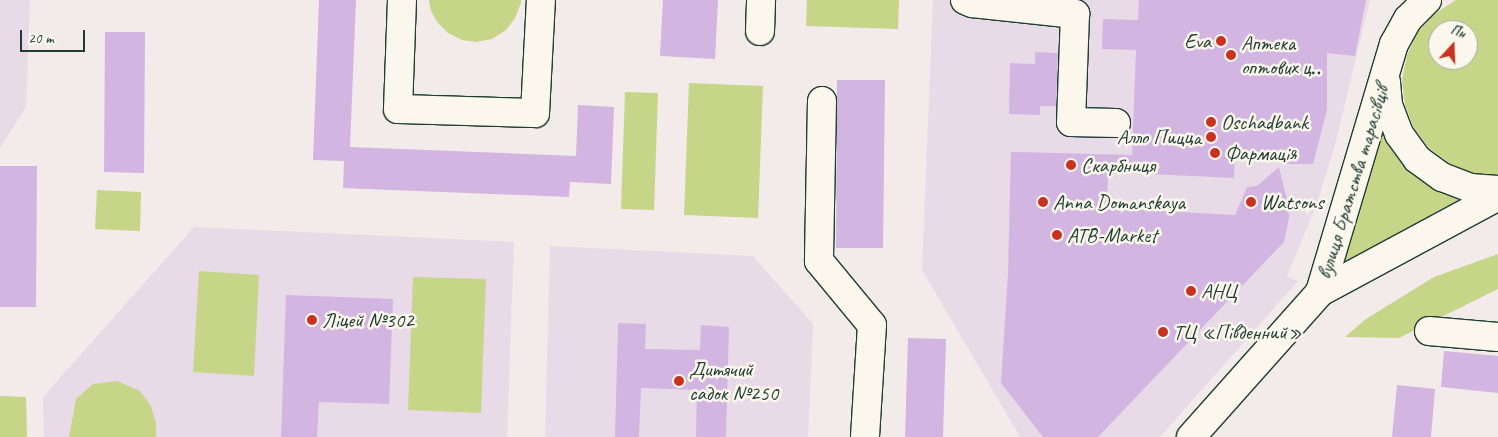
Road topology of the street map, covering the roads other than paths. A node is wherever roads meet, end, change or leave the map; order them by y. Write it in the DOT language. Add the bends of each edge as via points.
graph roads {
  1 [pos="402,0"];
  2 [pos="541,0"];
  3 [pos="761,0"];
  4 [pos="965,0"];
  5 [pos="1399,0"];
  6 [pos="1427,0"];
  7 [pos="760,31"];
  8 [pos="1394,44"];
  9 [pos="1386,73"];
  10 [pos="822,102"];
  11 [pos="1116,123"];
  12 [pos="1498,190"];
  13 [pos="1498,196"];
  14 [pos="1320,292"];
  15 [pos="1429,330"];
  16 [pos="1498,337"];
  17 [pos="865,437"];
  18 [pos="1191,437"];
  1 -- 2 [label="street" via="398,109 535,113"];
  3 -- 7 [label="street"];
  4 -- 11 [label="street" via="1075,14 1072,122"];
  5 -- 8 [label="street"];
  6 -- 8 [label="street" via="1408,19"];
  8 -- 9 [label="street, вулиця Братства тарасівців"];
  9 -- 12 [label="street" via="1388,105 1398,134 1417,159 1449,180 1470,188"];
  9 -- 14 [label="street, вулиця Братства тарасівців"];
  10 -- 17 [label="street" via="819,261 872,326"];
  13 -- 14 [label="street, вулиця Братства тарасівців"];
  14 -- 18 [label="street, вулиця Братства тарасівців"];
  15 -- 16 [label="street"];
}
